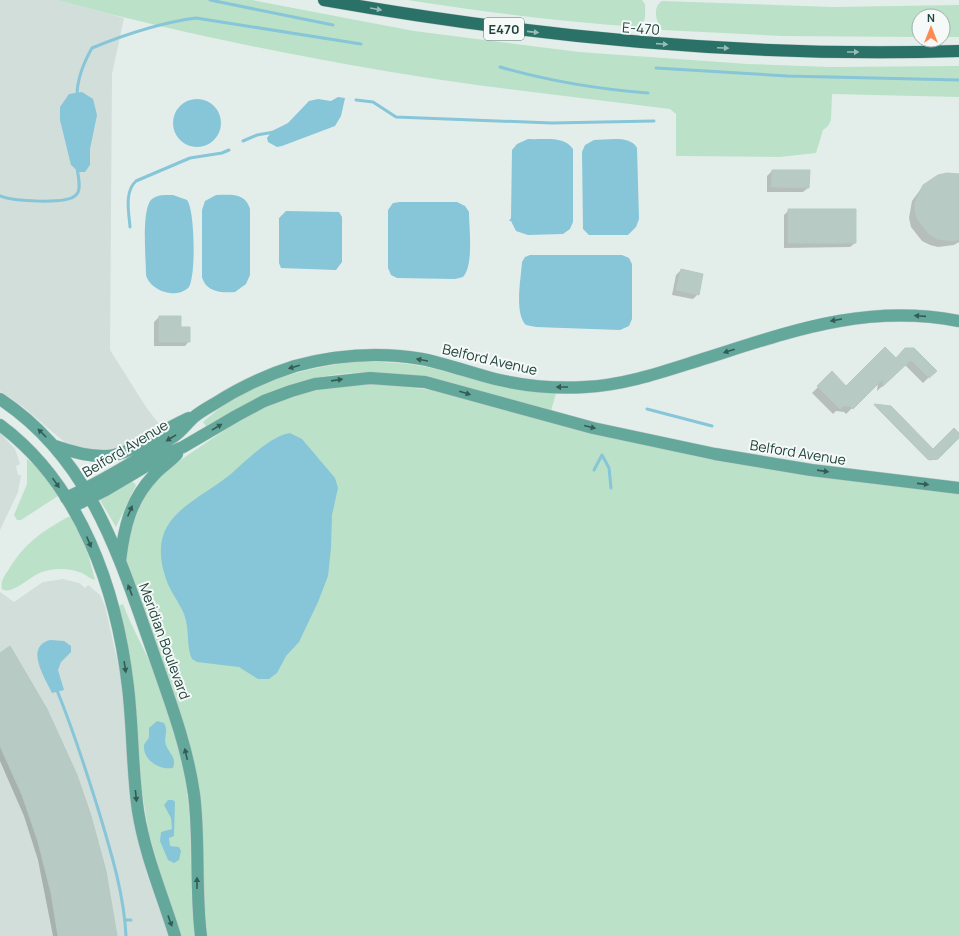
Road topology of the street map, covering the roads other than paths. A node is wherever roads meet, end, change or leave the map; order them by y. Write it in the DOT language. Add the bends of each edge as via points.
graph roads {
  1 [pos="324,0"];
  2 [pos="959,51"];
  3 [pos="915,52"];
  4 [pos="959,59"];
  5 [pos="959,321"];
  6 [pos="0,399"];
  7 [pos="196,415"];
  8 [pos="0,425"];
  9 [pos="54,446"];
  10 [pos="183,447"];
  11 [pos="959,488"];
  12 [pos="88,493"];
  13 [pos="69,502"];
  14 [pos="119,562"];
  15 [pos="175,936"];
  16 [pos="200,936"];
  1 -- 3 [label="highway, E-470 / E470, one-way" via="482,26 612,40 755,50"];
  2 -- 3 [label="highway, E-470 / E470"];
  3 -- 4 [label="highway"];
  5 -- 7 [label="main road, Belford Avenue, one-way" via="904,315 834,320 796,329 642,378 587,387 555,387 498,380 414,358 344,357 299,365 264,377 238,389"];
  9 -- 6 [label="main road, Meridian Boulevard, one-way" via="28,420"];
  7 -- 9 [label="main road" via="120,455 87,456"];
  7 -- 12 [label="main road, Belford Avenue, one-way" via="175,435"];
  8 -- 13 [label="main road, one-way" via="44,466"];
  9 -- 12 [label="main road, Meridian Boulevard"];
  10 -- 11 [label="main road, Belford Avenue, one-way" via="247,409 291,390 337,380 388,378 430,384 532,412 685,448 784,466"];
  10 -- 12 [label="main road, Belford Avenue"];
  14 -- 10 [label="main road, one-way" via="124,531 135,501 152,476"];
  12 -- 13 [label="main road, Belford Avenue"];
  12 -- 14 [label="main road, Meridian Boulevard" via="106,527"];
  13 -- 15 [label="main road, one-way" via="95,556 119,632 128,688 140,823 156,883"];
  16 -- 14 [label="main road, Meridian Boulevard, one-way" via="196,818 188,764 171,702"];
}
